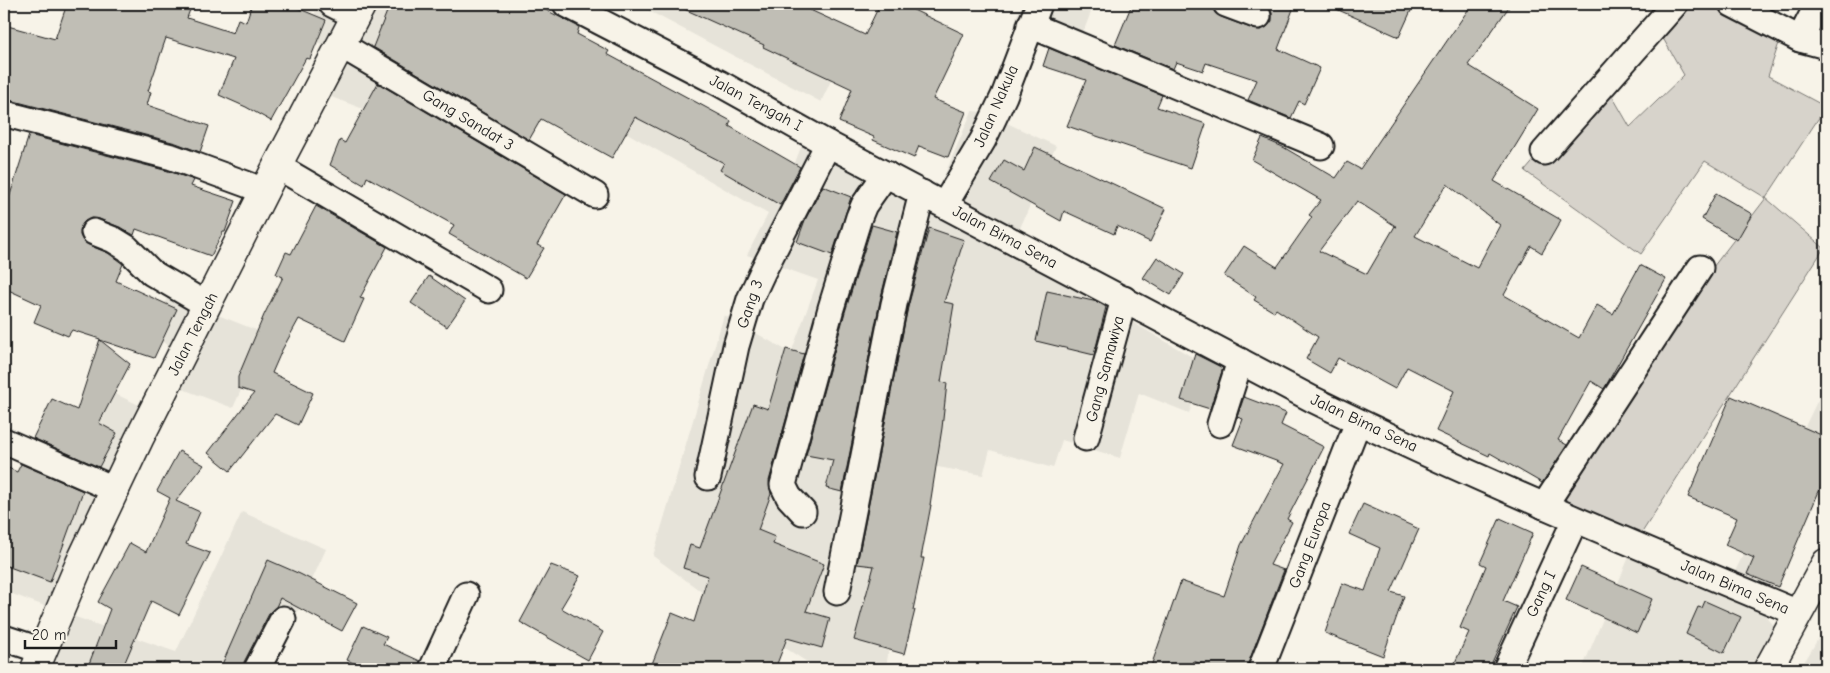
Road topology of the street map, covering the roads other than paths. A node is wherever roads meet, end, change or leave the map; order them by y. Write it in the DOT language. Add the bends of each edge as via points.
graph roads {
  1 [pos="332,4"];
  2 [pos="566,4"];
  3 [pos="1226,4"];
  4 [pos="1675,4"];
  5 [pos="1732,4"];
  6 [pos="1818,4"];
  7 [pos="359,10"];
  8 [pos="1034,15"];
  9 [pos="1258,16"];
  10 [pos="1800,39"];
  11 [pos="341,45"];
  12 [pos="1826,46"];
  13 [pos="6,114"];
  14 [pos="828,144"];
  15 [pos="1321,146"];
  16 [pos="1544,152"];
  17 [pos="277,166"];
  18 [pos="886,174"];
  19 [pos="265,191"];
  20 [pos="922,193"];
  21 [pos="595,195"];
  22 [pos="945,204"];
  23 [pos="94,232"];
  24 [pos="1700,268"];
  25 [pos="489,290"];
  26 [pos="1124,300"];
  27 [pos="207,305"];
  28 [pos="1240,360"];
  29 [pos="1358,422"];
  30 [pos="1220,424"];
  31 [pos="1086,438"];
  32 [pos="4,441"];
  33 [pos="708,477"];
  34 [pos="116,490"];
  35 [pos="1544,506"];
  36 [pos="803,512"];
  37 [pos="1576,520"];
  38 [pos="1825,571"];
  39 [pos="837,592"];
  40 [pos="466,596"];
  41 [pos="1798,614"];
  42 [pos="283,619"];
  43 [pos="4,638"];
  44 [pos="39,660"];
  45 [pos="257,669"];
  46 [pos="432,669"];
  47 [pos="1261,669"];
  48 [pos="1506,669"];
  49 [pos="1768,669"];
  1 -- 7 [label="street"];
  2 -- 14 [label="street, Jalan Tengah I"];
  3 -- 9 [label="street"];
  4 -- 16 [label="street"];
  5 -- 10 [label="street"];
  6 -- 10 [label="street"];
  7 -- 11 [label="street, Jalan Tengah"];
  8 -- 15 [label="street"];
  8 -- 22 [label="street, Jalan Nakula" via="1004,96 983,140"];
  10 -- 12 [label="street"];
  11 -- 17 [label="street, Jalan Tengah"];
  11 -- 21 [label="street, Gang Sandat 3"];
  13 -- 19 [label="street" via="172,157"];
  14 -- 18 [label="street, Jalan Tengah I"];
  14 -- 33 [label="street, Gang 3" via="750,299 736,346"];
  17 -- 19 [label="street, Jalan Tengah"];
  17 -- 25 [label="street"];
  18 -- 20 [label="street, Jalan Tengah I"];
  18 -- 36 [label="street" via="859,217 783,485"];
  19 -- 27 [label="street, Jalan Tengah"];
  20 -- 22 [label="street, Jalan Tengah I"];
  20 -- 39 [label="street" via="894,304"];
  22 -- 26 [label="street, Jalan Bima Sena"];
  23 -- 27 [label="street" via="127,248 152,273"];
  24 -- 35 [label="street"];
  26 -- 28 [label="street, Jalan Bima Sena"];
  26 -- 31 [label="street, Gang Samawiya"];
  27 -- 34 [label="street, Jalan Tengah"];
  28 -- 29 [label="street, Jalan Bima Sena"];
  28 -- 30 [label="street"];
  29 -- 35 [label="street, Jalan Bima Sena"];
  29 -- 47 [label="street, Gang Europa"];
  32 -- 34 [label="street"];
  34 -- 44 [label="street, Jalan Tengah" via="80,563"];
  35 -- 37 [label="street, Jalan Bima Sena"];
  37 -- 41 [label="street, Jalan Bima Sena"];
  37 -- 48 [label="street, Gang I"];
  38 -- 41 [label="street"];
  40 -- 46 [label="street"];
  41 -- 49 [label="street"];
  42 -- 45 [label="street"];
  43 -- 44 [label="street"];
}
